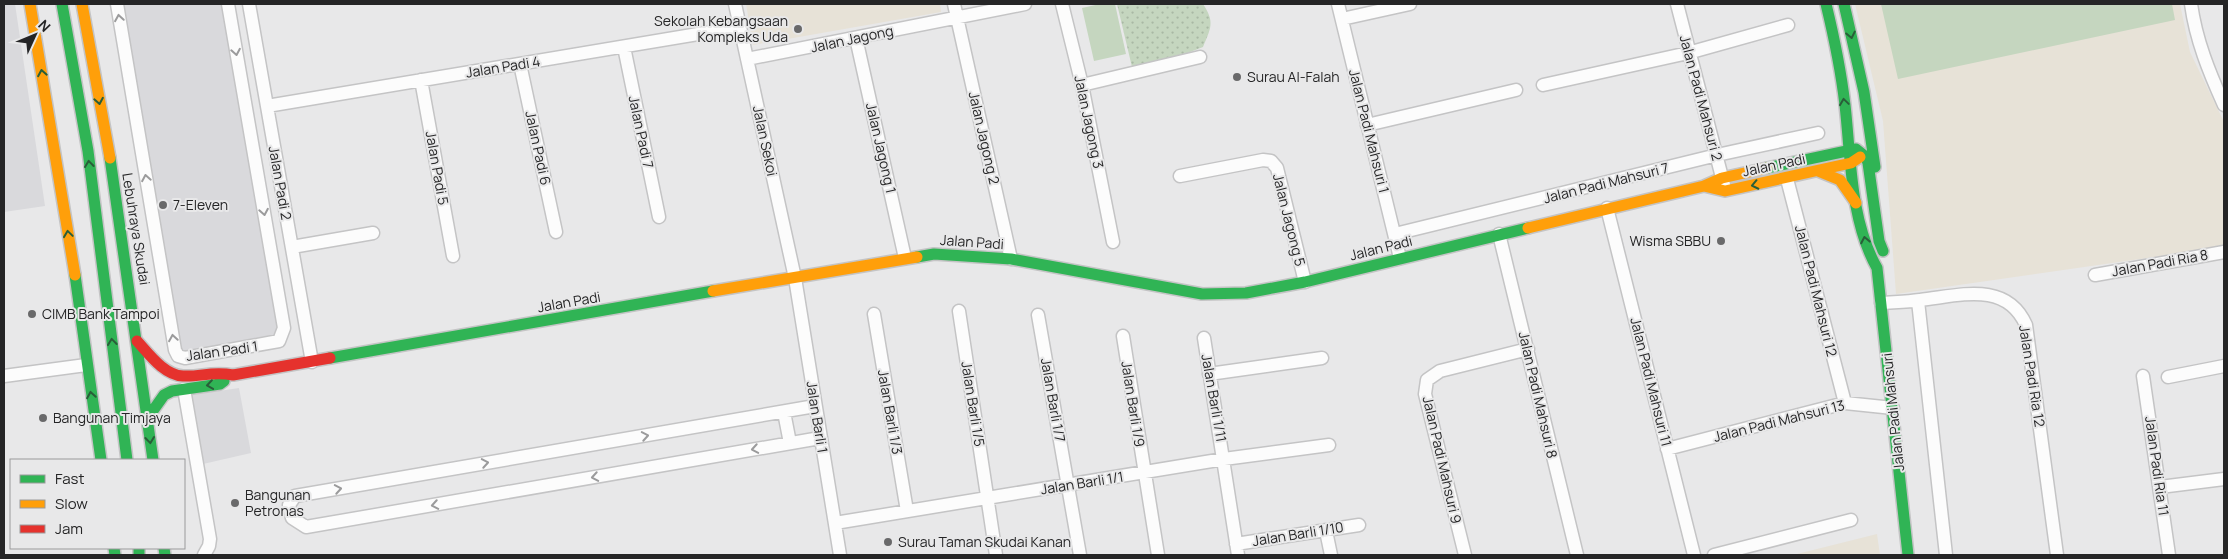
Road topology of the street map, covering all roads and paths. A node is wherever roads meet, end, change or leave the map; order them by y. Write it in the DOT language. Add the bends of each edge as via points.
graph roads {
  1 [pos="30,4"];
  2 [pos="62,4"];
  3 [pos="82,4"];
  4 [pos="117,4"];
  5 [pos="228,4"];
  6 [pos="248,4"];
  7 [pos="735,4"];
  8 [pos="954,4"];
  9 [pos="1025,4"];
  10 [pos="1062,4"];
  11 [pos="1338,4"];
  12 [pos="1410,4"];
  13 [pos="1677,4"];
  14 [pos="1826,4"];
  15 [pos="1844,4"];
  16 [pos="2191,4"];
  17 [pos="957,17"];
  18 [pos="1342,19"];
  19 [pos="1788,25"];
  20 [pos="740,27"];
  21 [pos="856,38"];
  22 [pos="624,47"];
  23 [pos="1688,53"];
  24 [pos="1200,57"];
  25 [pos="747,59"];
  26 [pos="520,64"];
  27 [pos="1858,66"];
  28 [pos="421,80"];
  29 [pos="1082,85"];
  30 [pos="1543,85"];
  31 [pos="1516,90"];
  32 [pos="2224,105"];
  33 [pos="267,106"];
  34 [pos="1367,125"];
  35 [pos="1818,133"];
  36 [pos="1850,150"];
  37 [pos="1862,153"];
  38 [pos="1717,155"];
  39 [pos="1852,163"];
  40 [pos="1818,171"];
  41 [pos="1180,176"];
  42 [pos="1722,178"];
  43 [pos="1787,179"];
  44 [pos="1704,186"];
  45 [pos="1726,191"];
  46 [pos="1607,208"];
  47 [pos="1860,209"];
  48 [pos="659,217"];
  49 [pos="556,232"];
  50 [pos="374,233"];
  51 [pos="1395,234"];
  52 [pos="1499,234"];
  53 [pos="1113,242"];
  54 [pos="292,247"];
  55 [pos="1883,251"];
  56 [pos="2224,252"];
  57 [pos="453,256"];
  58 [pos="905,258"];
  59 [pos="1400,258"];
  60 [pos="1011,259"];
  61 [pos="1878,268"];
  62 [pos="2095,275"];
  63 [pos="795,278"];
  64 [pos="1305,282"];
  65 [pos="1918,301"];
  66 [pos="1881,303"];
  67 [pos="958,311"];
  68 [pos="874,314"];
  69 [pos="1038,315"];
  70 [pos="1122,336"];
  71 [pos="1204,338"];
  72 [pos="137,341"];
  73 [pos="1528,349"];
  74 [pos="1322,358"];
  75 [pos="312,362"];
  76 [pos="86,365"];
  77 [pos="2224,366"];
  78 [pos="1209,374"];
  79 [pos="233,375"];
  80 [pos="4,376"];
  81 [pos="2143,376"];
  82 [pos="2168,377"];
  83 [pos="184,389"];
  84 [pos="1845,403"];
  85 [pos="815,406"];
  86 [pos="1893,408"];
  87 [pos="784,412"];
  88 [pos="147,419"];
  89 [pos="820,438"];
  90 [pos="790,443"];
  91 [pos="1329,445"];
  92 [pos="1667,449"];
  93 [pos="101,459"];
  94 [pos="127,459"];
  95 [pos="153,459"];
  96 [pos="1224,459"];
  97 [pos="1144,473"];
  98 [pos="2224,479"];
  99 [pos="1068,485"];
  100 [pos="2160,487"];
  101 [pos="987,498"];
  102 [pos="907,511"];
  103 [pos="1850,520"];
  104 [pos="835,523"];
  105 [pos="1359,525"];
  106 [pos="1326,531"];
  107 [pos="1237,549"];
  108 [pos="204,555"];
  109 [pos="840,555"];
  110 [pos="996,555"];
  111 [pos="1080,555"];
  112 [pos="1158,555"];
  113 [pos="1331,555"];
  114 [pos="1465,555"];
  115 [pos="1577,555"];
  116 [pos="1694,555"];
  117 [pos="1714,555"];
  118 [pos="1908,555"];
  119 [pos="1946,555"];
  120 [pos="2057,555"];
  121 [pos="2170,555"];
  76 -- 1 [label="main road, one-way" via="65,207"];
  94 -- 2 [label="main road, one-way" via="88,151"];
  3 -- 72 [label="main road, Lebuhraya Skudai, one-way" via="113,176"];
  5 -- 4 [label="street, Jalan Padi 1, one-way" via="284,328 280,342 185,358 178,356 175,350"];
  6 -- 33 [label="street, Jalan Padi 2"];
  7 -- 20 [label="street, Jalan Sekoi"];
  8 -- 17 [label="street, Jalan Jagong 2"];
  9 -- 17 [label="street"];
  10 -- 29 [label="street, Jalan Jagong 3"];
  11 -- 18 [label="street, Jalan Padi Mahsuri 1"];
  12 -- 18 [label="street"];
  13 -- 23 [label="street, Jalan Padi Mahsuri 2"];
  36 -- 14 [label="main road, Jalan Padi Mahsuri, one-way" via="1845,103"];
  15 -- 27 [label="main road, Jalan Padi Mahsuri, one-way"];
  16 -- 32 [label="street" via="2202,53"];
  17 -- 21 [label="street, Jalan Jagong"];
  17 -- 60 [label="street, Jalan Jagong 2"];
  18 -- 34 [label="street, Jalan Padi Mahsuri 1"];
  19 -- 23 [label="street"];
  20 -- 22 [label="street, Jalan Padi 4"];
  20 -- 25 [label="street, Jalan Sekoi"];
  21 -- 25 [label="street, Jalan Jagong"];
  21 -- 58 [label="street, Jalan Jagong 1"];
  22 -- 26 [label="street, Jalan Padi 4"];
  22 -- 48 [label="street, Jalan Padi 7"];
  23 -- 30 [label="street"];
  23 -- 38 [label="street, Jalan Padi Mahsuri 2"];
  24 -- 29 [label="street"];
  25 -- 63 [label="street, Jalan Sekoi"];
  26 -- 28 [label="street, Jalan Padi 4"];
  26 -- 49 [label="street, Jalan Padi 6"];
  27 -- 37 [label="main road" via="1854,74"];
  27 -- 55 [label="main road, Jalan Padi Mahsuri" via="1874,162"];
  28 -- 33 [label="street, Jalan Padi 4"];
  28 -- 57 [label="street, Jalan Padi 5"];
  29 -- 53 [label="street, Jalan Jagong 3"];
  31 -- 34 [label="street"];
  33 -- 54 [label="street, Jalan Padi 2"];
  34 -- 51 [label="street, Jalan Padi Mahsuri 1"];
  35 -- 38 [label="street, Jalan Padi Mahsuri 7"];
  36 -- 37 [label="main road"];
  36 -- 39 [label="main road, Jalan Padi Mahsuri"];
  36 -- 42 [label="main road, Jalan Padi"];
  37 -- 39 [label="main road"];
  37 -- 55 [label="main road" via="1868,163"];
  38 -- 42 [label="street, Jalan Padi Mahsuri 2"];
  38 -- 51 [label="street, Jalan Padi Mahsuri 7"];
  39 -- 40 [label="main road, Jalan Padi"];
  39 -- 47 [label="main road, Jalan Padi Mahsuri"];
  40 -- 43 [label="main road, Jalan Padi"];
  40 -- 47 [label="main road" via="1840,180"];
  41 -- 64 [label="street, Jalan Jagong 5" via="1271,161 1276,168"];
  42 -- 44 [label="main road, Jalan Padi"];
  42 -- 45 [label="street, Jalan Padi Mahsuri 2"];
  43 -- 45 [label="main road, Jalan Padi, one-way"];
  43 -- 84 [label="street, Jalan Padi Mahsuri 12"];
  44 -- 45 [label="main road, Jalan Padi"];
  44 -- 46 [label="main road, Jalan Padi"];
  46 -- 52 [label="main road, Jalan Padi"];
  46 -- 92 [label="street, Jalan Padi Mahsuri 11"];
  61 -- 47 [label="main road, Jalan Padi Mahsuri, one-way" via="1868,254"];
  50 -- 54 [label="street"];
  51 -- 59 [label="street, Jalan Padi Mahsuri 1"];
  52 -- 59 [label="main road, Jalan Padi"];
  52 -- 73 [label="street, Jalan Padi Mahsuri 8"];
  54 -- 75 [label="street, Jalan Padi 2"];
  55 -- 61 [label="main road, Jalan Padi Mahsuri"];
  56 -- 62 [label="street, Jalan Padi Ria 8"];
  58 -- 60 [label="main road, Jalan Padi" via="934,254"];
  58 -- 63 [label="main road, Jalan Padi"];
  59 -- 64 [label="main road, Jalan Padi"];
  60 -- 64 [label="main road, Jalan Padi" via="1202,294 1246,293"];
  61 -- 66 [label="main road, Jalan Padi Mahsuri"];
  63 -- 75 [label="main road, Jalan Padi"];
  63 -- 85 [label="street, Jalan Barli 1"];
  65 -- 66 [label="street, Jalan Padi Ria 12"];
  65 -- 119 [label="street"];
  65 -- 120 [label="street, Jalan Padi Ria 12" via="1982,294 2007,301 2022,314"];
  66 -- 86 [label="main road, Jalan Padi Mahsuri"];
  67 -- 101 [label="street, Jalan Barli 1/5"];
  68 -- 102 [label="street, Jalan Barli 1/3"];
  69 -- 99 [label="street, Jalan Barli 1/7"];
  70 -- 97 [label="street, Jalan Barli 1/9"];
  71 -- 78 [label="street, Jalan Barli 1/11"];
  72 -- 79 [label="main road, Jalan Padi" via="172,373 182,376 218,372"];
  72 -- 88 [label="main road, Lebuhraya Skudai"];
  73 -- 114 [label="street, Jalan Padi Mahsuri 9" via="1440,371 1427,380 1425,394"];
  73 -- 115 [label="street, Jalan Padi Mahsuri 8"];
  74 -- 78 [label="street"];
  75 -- 79 [label="main road, Jalan Padi"];
  76 -- 80 [label="street"];
  93 -- 76 [label="main road, one-way"];
  77 -- 82 [label="street"];
  78 -- 96 [label="street, Jalan Barli 1/11"];
  79 -- 83 [label="main road, Jalan Padi, one-way" via="220,384"];
  81 -- 100 [label="street, Jalan Padi Ria 11"];
  83 -- 88 [label="main road, Jalan Padi" via="164,395"];
  83 -- 108 [label="street" via="210,540"];
  84 -- 86 [label="street, Jalan Padi Mahsuri 13"];
  84 -- 92 [label="street, Jalan Padi Mahsuri 13"];
  85 -- 87 [label="street"];
  85 -- 89 [label="street, Jalan Barli 1"];
  86 -- 118 [label="main road, Jalan Padi Mahsuri"];
  87 -- 90 [label="street"];
  90 -- 87 [label="street, one-way" via="306,527 292,518 289,505 295,496"];
  88 -- 95 [label="main road, Lebuhraya Skudai, one-way"];
  89 -- 90 [label="street"];
  89 -- 104 [label="street, Jalan Barli 1"];
  91 -- 96 [label="street, Jalan Barli 1/1"];
  92 -- 116 [label="street, Jalan Padi Mahsuri 11"];
  96 -- 97 [label="street, Jalan Barli 1/1"];
  96 -- 107 [label="street, Jalan Barli 1/11"];
  97 -- 99 [label="street, Jalan Barli 1/1"];
  97 -- 112 [label="street, Jalan Barli 1/9"];
  98 -- 100 [label="street"];
  99 -- 101 [label="street, Jalan Barli 1/1"];
  99 -- 111 [label="street, Jalan Barli 1/7"];
  100 -- 121 [label="street, Jalan Padi Ria 11"];
  101 -- 102 [label="street, Jalan Barli 1/1"];
  101 -- 110 [label="street, Jalan Barli 1/5"];
  102 -- 104 [label="street, Jalan Barli 1/1"];
  103 -- 117 [label="street"];
  104 -- 109 [label="street, Jalan Barli 1"];
  105 -- 106 [label="street, Jalan Barli 1/10"];
  106 -- 107 [label="street, Jalan Barli 1/10"];
  106 -- 113 [label="street"];
}
